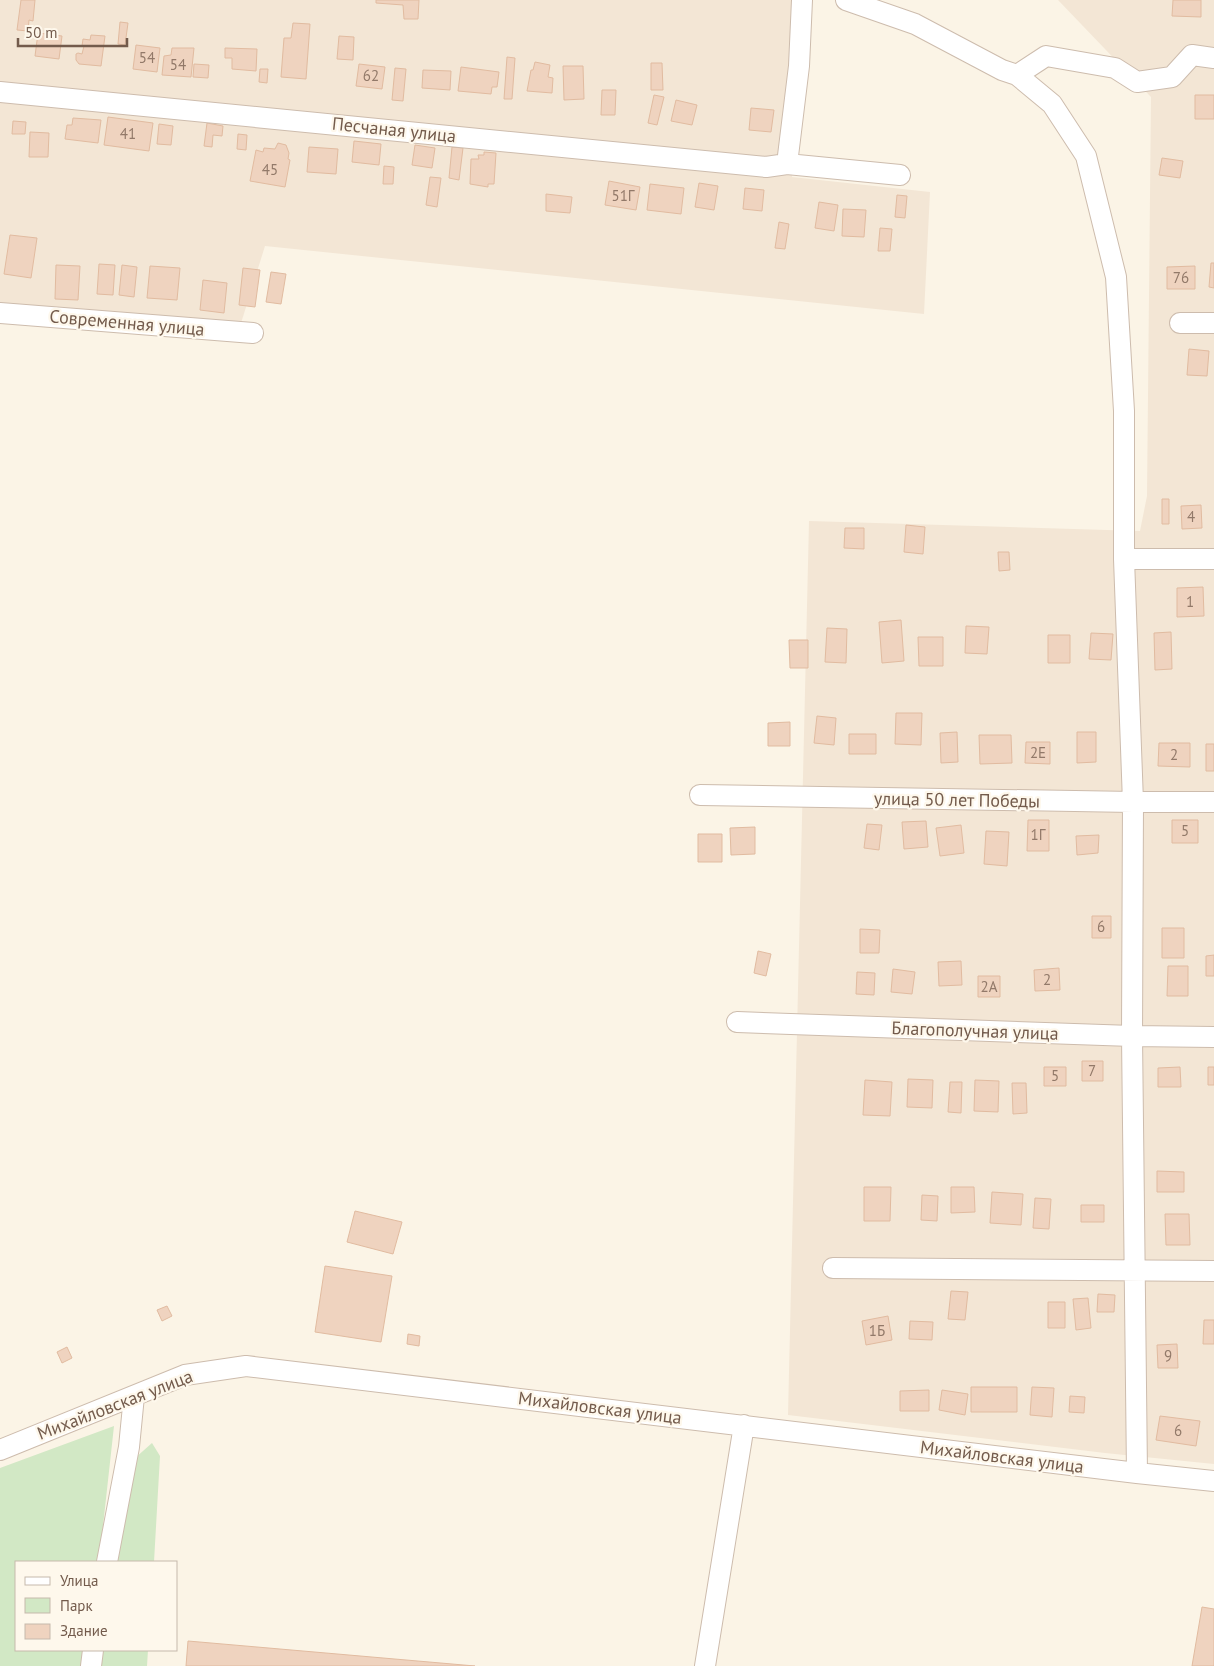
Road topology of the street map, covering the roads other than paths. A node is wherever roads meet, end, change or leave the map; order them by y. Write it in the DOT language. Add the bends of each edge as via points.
graph roads {
  1 [pos="802,0"];
  2 [pos="846,0"];
  3 [pos="1214,58"];
  4 [pos="1017,76"];
  5 [pos="0,92"];
  6 [pos="788,164"];
  7 [pos="900,175"];
  8 [pos="0,313"];
  9 [pos="1180,323"];
  10 [pos="1214,323"];
  11 [pos="253,333"];
  12 [pos="1124,559"];
  13 [pos="1214,559"];
  14 [pos="700,795"];
  15 [pos="1133,802"];
  16 [pos="1214,802"];
  17 [pos="737,1022"];
  18 [pos="1132,1036"];
  19 [pos="1214,1037"];
  20 [pos="833,1268"];
  21 [pos="1136,1270"];
  22 [pos="1214,1272"];
  23 [pos="134,1396"];
  24 [pos="744,1425"];
  25 [pos="0,1450"];
  26 [pos="1137,1473"];
  27 [pos="1214,1481"];
  28 [pos="107,1561"];
  29 [pos="93,1651"];
  30 [pos="91,1666"];
  31 [pos="705,1666"];
  1 -- 6 [label="street" via="799,66"];
  2 -- 4 [label="street" via="915,24"];
  3 -- 4 [label="street" via="1192,55 1172,77 1137,82 1115,68 1046,56"];
  4 -- 12 [label="street" via="1052,104 1086,156 1116,277 1124,412"];
  5 -- 6 [label="street, Песчаная улица" via="766,167"];
  6 -- 7 [label="street, Песчаная улица"];
  8 -- 11 [label="street, Современная улица"];
  9 -- 10 [label="street"];
  12 -- 13 [label="street"];
  12 -- 15 [label="street"];
  14 -- 15 [label="street, улица 50 лет Победы"];
  15 -- 16 [label="street, улица 50 лет Победы"];
  15 -- 18 [label="street"];
  17 -- 18 [label="street, Благополучная улица"];
  18 -- 19 [label="street, Благополучная улица"];
  18 -- 21 [label="street"];
  20 -- 21 [label="street"];
  21 -- 22 [label="street"];
  21 -- 26 [label="street"];
  23 -- 24 [label="street, Михайловская улица" via="185,1375 246,1366"];
  23 -- 25 [label="street, Михайловская улица"];
  23 -- 28 [label="street" via="129,1447"];
  24 -- 26 [label="street, Михайловская улица"];
  24 -- 31 [label="street"];
  26 -- 27 [label="street, Михайловская улица"];
  29 -- 30 [label="street"];
}
